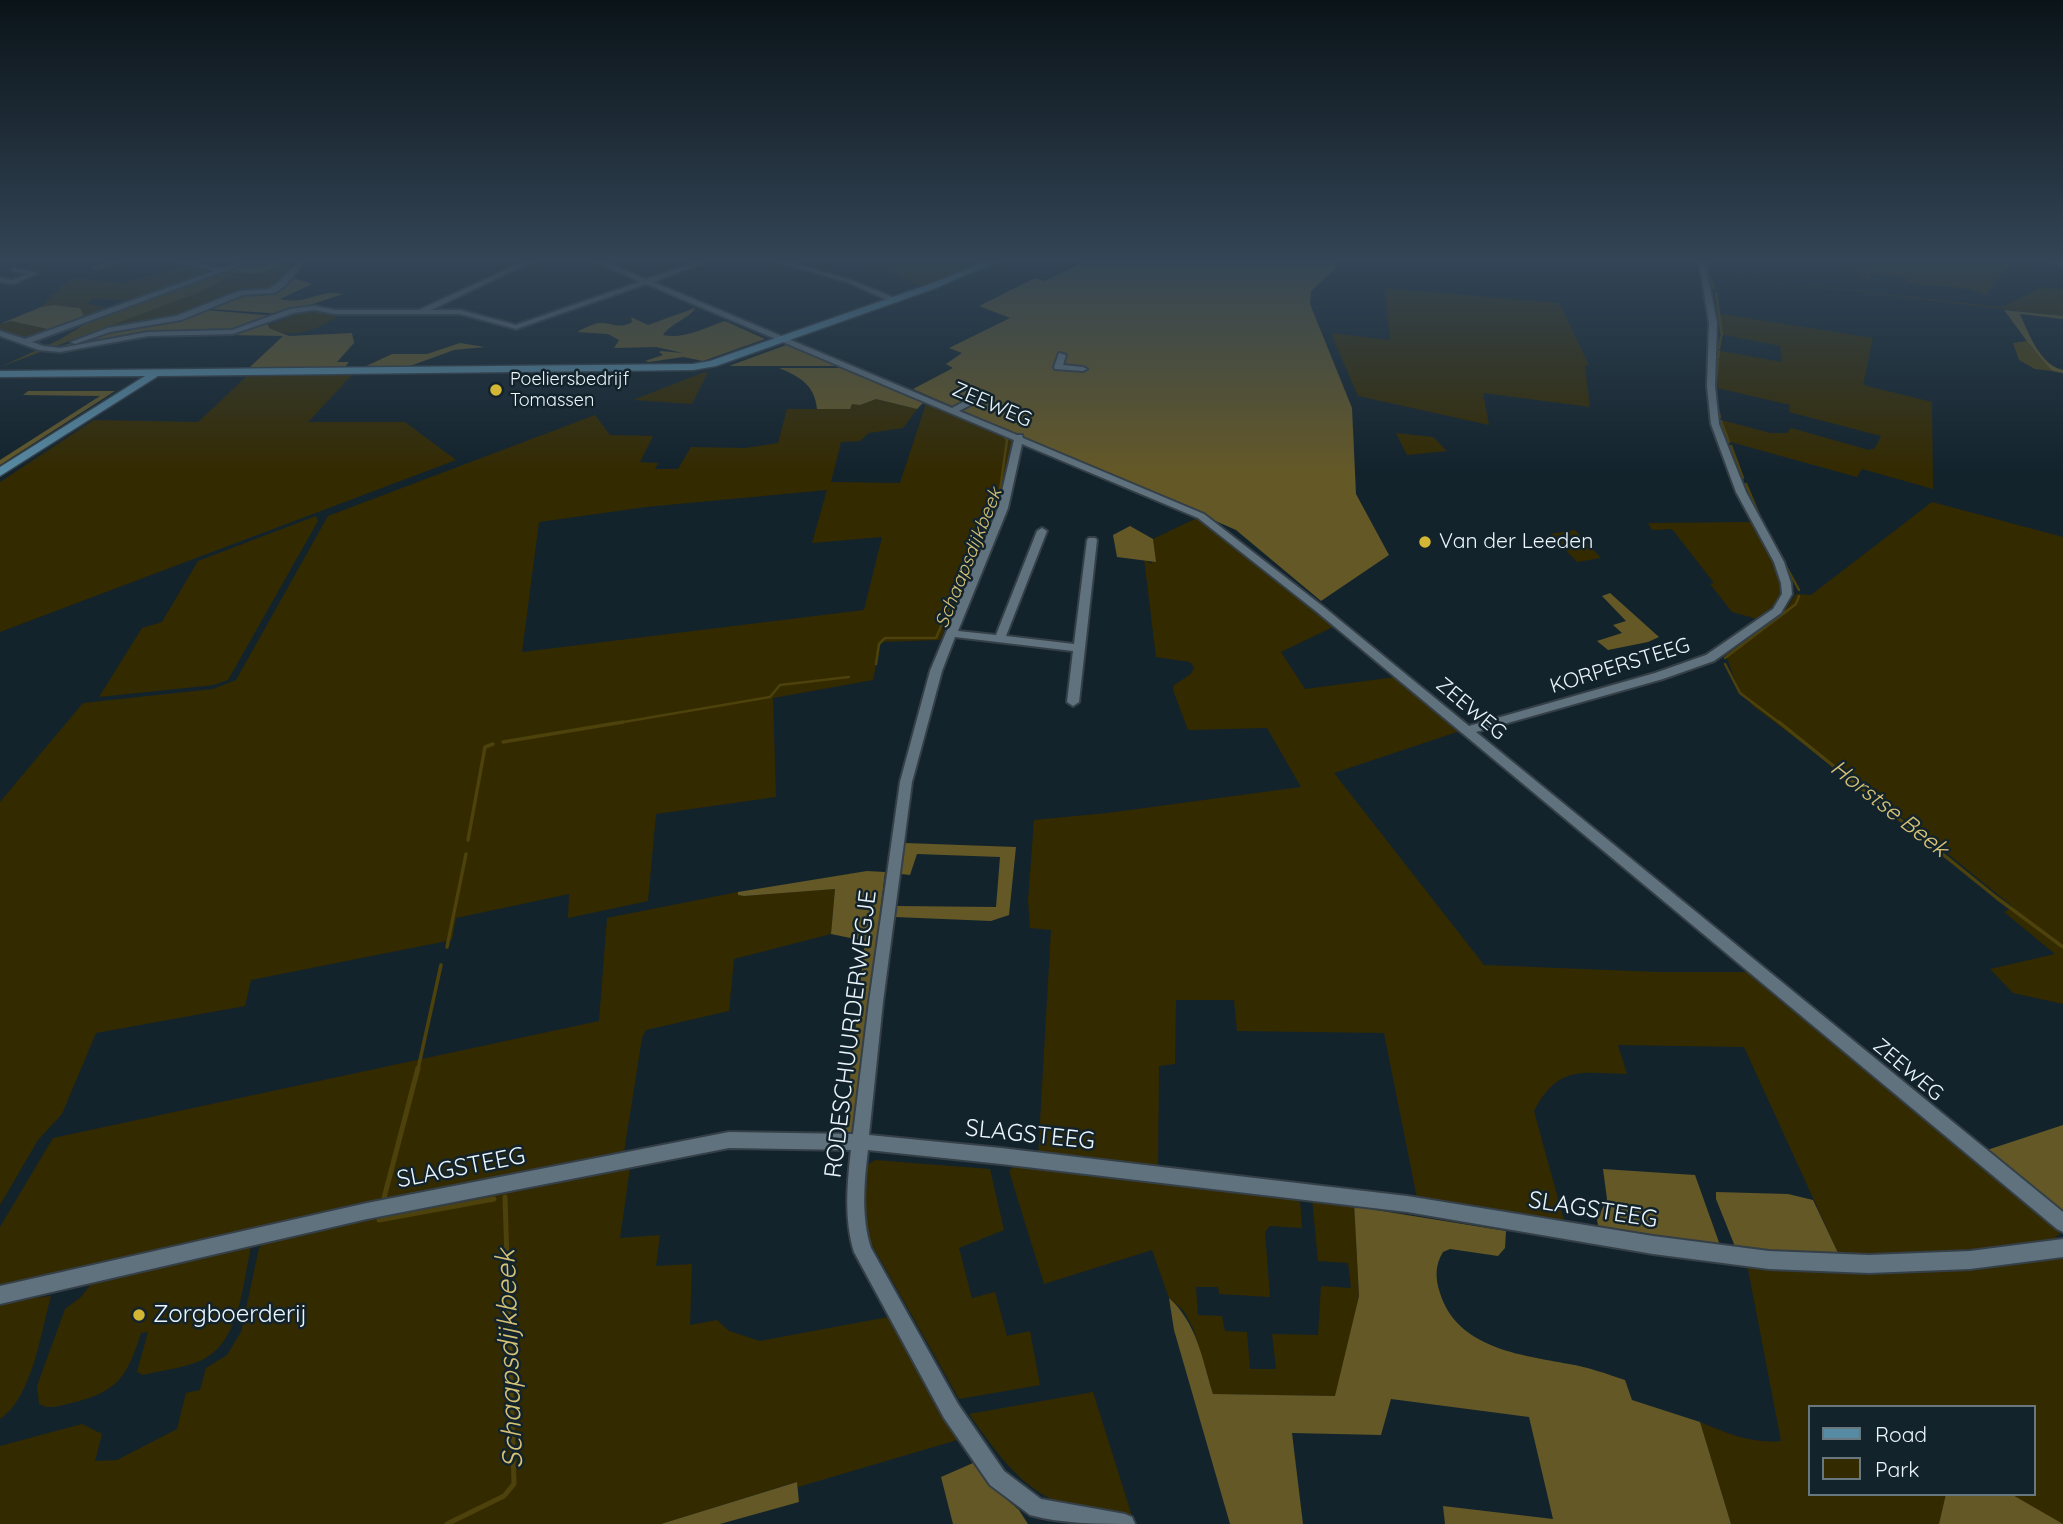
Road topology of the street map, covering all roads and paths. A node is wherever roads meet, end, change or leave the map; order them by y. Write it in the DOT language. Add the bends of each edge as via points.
graph roads {
  1 [pos="51,332"];
  2 [pos="99,332"];
  3 [pos="228,332"];
  4 [pos="769,332"];
  5 [pos="804,332"];
  6 [pos="1713,332"];
  7 [pos="0,333"];
  8 [pos="785,339"];
  9 [pos="24,342"];
  10 [pos="57,350"];
  11 [pos="1062,355"];
  12 [pos="1083,369"];
  13 [pos="0,374"];
  14 [pos="155,374"];
  15 [pos="981,396"];
  16 [pos="956,410"];
  17 [pos="1019,437"];
  18 [pos="0,472"];
  19 [pos="1042,531"];
  20 [pos="1091,540"];
  21 [pos="950,633"];
  22 [pos="1000,638"];
  23 [pos="1078,648"];
  24 [pos="1073,702"];
  25 [pos="1468,730"];
  26 [pos="862,1142"];
  27 [pos="2063,1223"];
  28 [pos="2063,1248"];
  29 [pos="0,1295"];
  30 [pos="1125,1524"];
  1 -- 9 [label="street"];
  2 -- 10 [label="street"];
  3 -- 10 [label="street" via="148,334"];
  4 -- 8 [label="street"];
  5 -- 8 [label="main road"];
  6 -- 25 [label="street, KORPERSTEEG" via="1715,424 1750,511 1784,572 1787,594 1777,611 1710,658"];
  7 -- 9 [label="street"];
  8 -- 14 [label="main road" via="693,367"];
  8 -- 16 [label="street, ZEEWEG"];
  9 -- 10 [label="street"];
  11 -- 12 [label="street" via="1058,367"];
  13 -- 14 [label="main road"];
  14 -- 18 [label="main road"];
  15 -- 16 [label="street"];
  16 -- 17 [label="street, ZEEWEG"];
  17 -- 21 [label="street, RODESCHUURDERWEGJE" via="1003,508"];
  17 -- 25 [label="street, ZEEWEG" via="1202,516"];
  19 -- 22 [label="street"];
  20 -- 23 [label="street"];
  21 -- 22 [label="street"];
  21 -- 26 [label="street, RODESCHUURDERWEGJE" via="906,782"];
  22 -- 23 [label="street"];
  23 -- 24 [label="street"];
  25 -- 27 [label="street, ZEEWEG"];
  26 -- 28 [label="street, SLAGSTEEG" via="1408,1204 1769,1260 1869,1264 1970,1260"];
  26 -- 29 [label="street, SLAGSTEEG" via="729,1140 367,1211"];
  26 -- 30 [label="street, RODESCHUURDERWEGJE" via="855,1209 863,1252 982,1461 1037,1508"];
}
